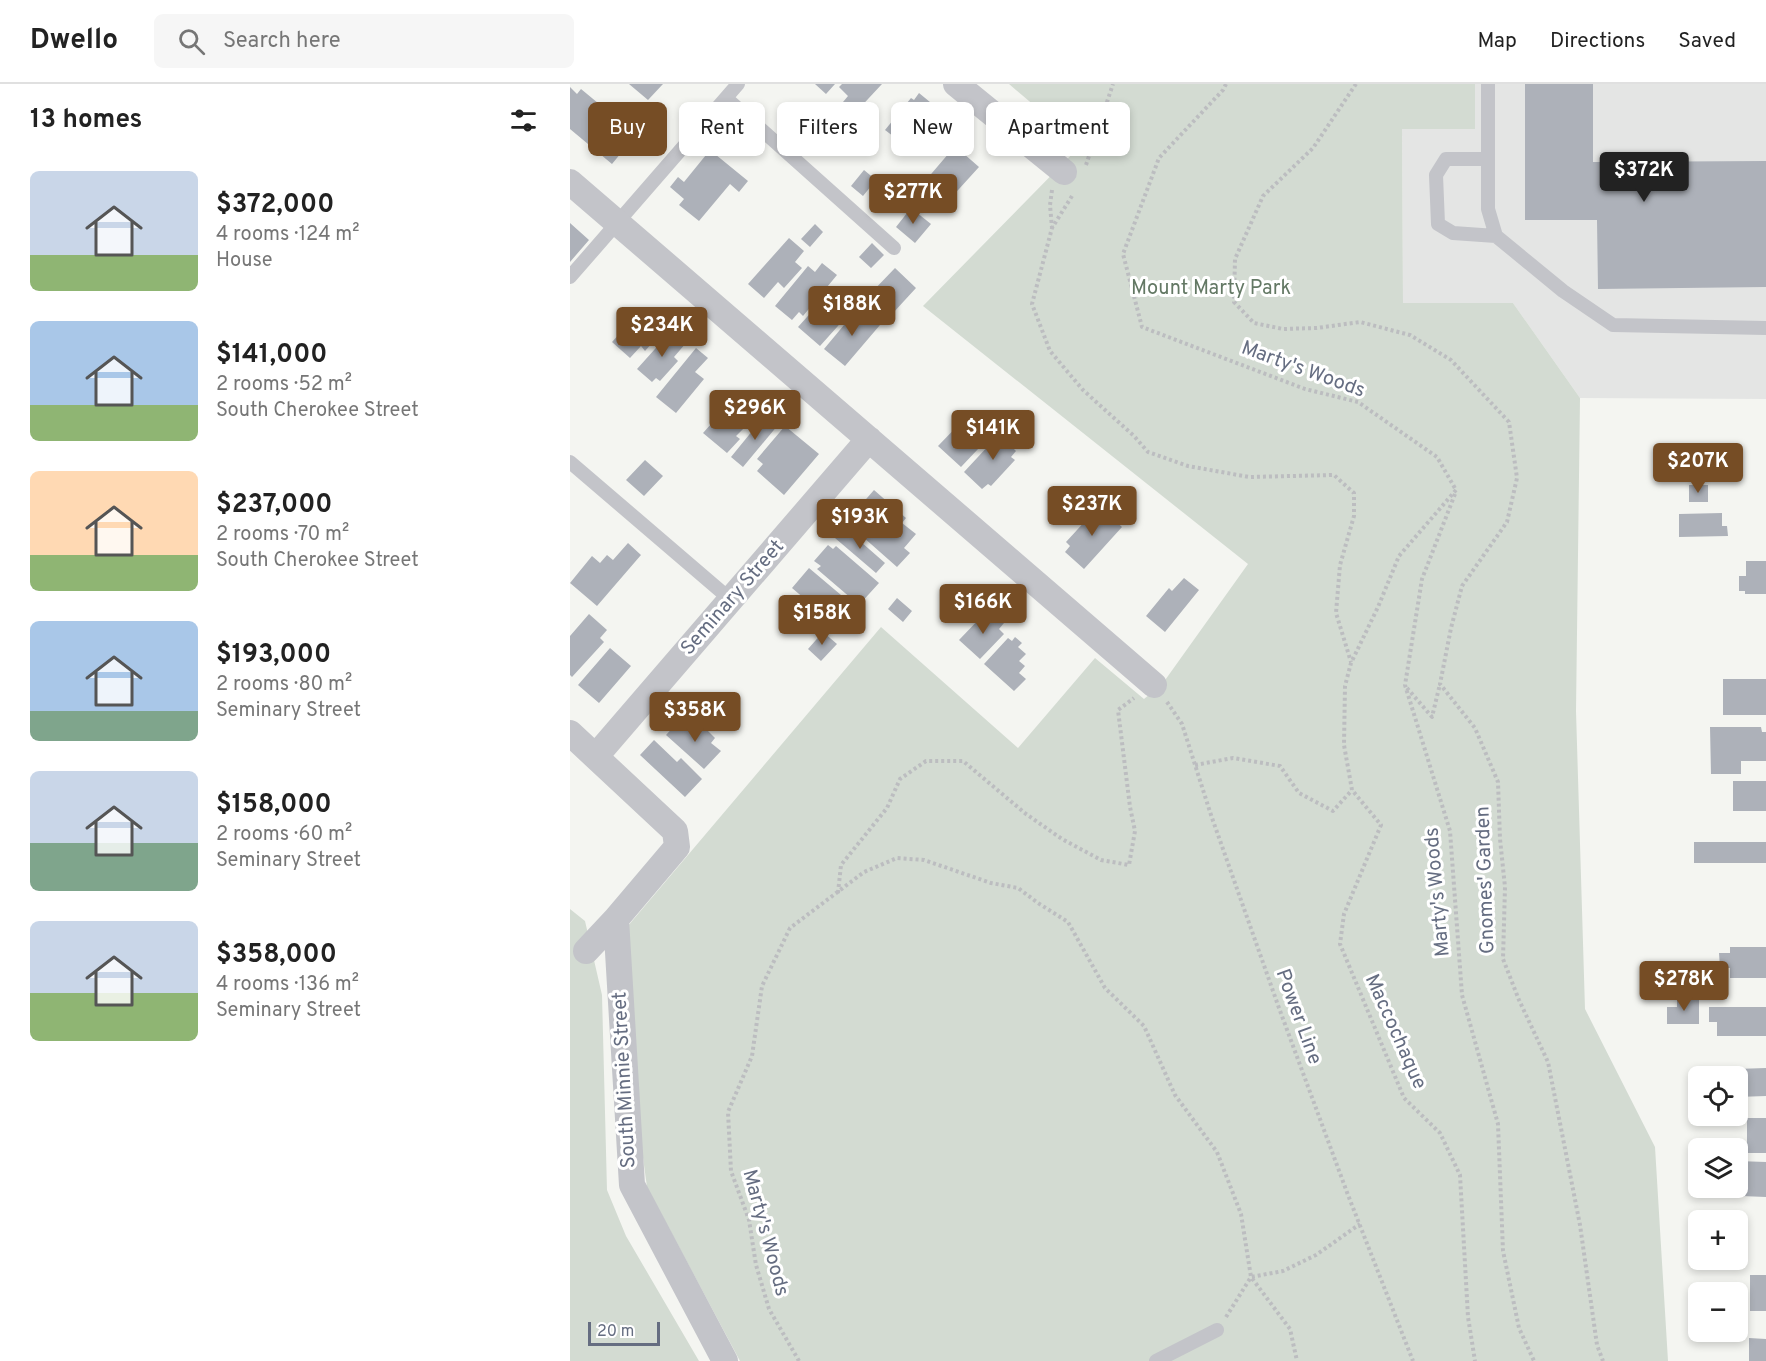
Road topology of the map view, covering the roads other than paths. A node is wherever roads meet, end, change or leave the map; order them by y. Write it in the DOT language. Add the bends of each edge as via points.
graph roads {
  1 [pos="738,84"];
  2 [pos="956,84"];
  3 [pos="1488,84"];
  4 [pos="726,98"];
  5 [pos="1488,159"];
  6 [pos="1075,177"];
  7 [pos="570,182"];
  8 [pos="618,224"];
  9 [pos="1496,236"];
  10 [pos="894,248"];
  11 [pos="570,277"];
  12 [pos="1766,328"];
  13 [pos="869,439"];
  14 [pos="570,462"];
  15 [pos="731,600"];
  16 [pos="1154,685"];
  17 [pos="570,734"];
  18 [pos="596,756"];
  19 [pos="616,919"];
  20 [pos="586,951"];
  21 [pos="1217,1330"];
  22 [pos="725,1361"];
  23 [pos="1156,1361"];
  1 -- 4 [label="lane"];
  2 -- 6 [label="street"];
  3 -- 5 [label="lane"];
  4 -- 8 [label="lane"];
  4 -- 10 [label="lane"];
  5 -- 9 [label="lane" via="1488,209"];
  5 -- 9 [label="lane" via="1446,159 1436,175 1438,225 1453,233"];
  7 -- 8 [label="street"];
  8 -- 11 [label="lane"];
  8 -- 13 [label="street"];
  9 -- 12 [label="lane" via="1563,291 1613,325"];
  13 -- 15 [label="street, Seminary Street"];
  13 -- 16 [label="street"];
  14 -- 15 [label="lane"];
  15 -- 18 [label="street, Seminary Street"];
  17 -- 18 [label="street"];
  18 -- 19 [label="street" via="675,831 677,847"];
  19 -- 20 [label="street"];
  19 -- 22 [label="street, South Minnie Street" via="632,1185"];
  21 -- 23 [label="lane"];
}
